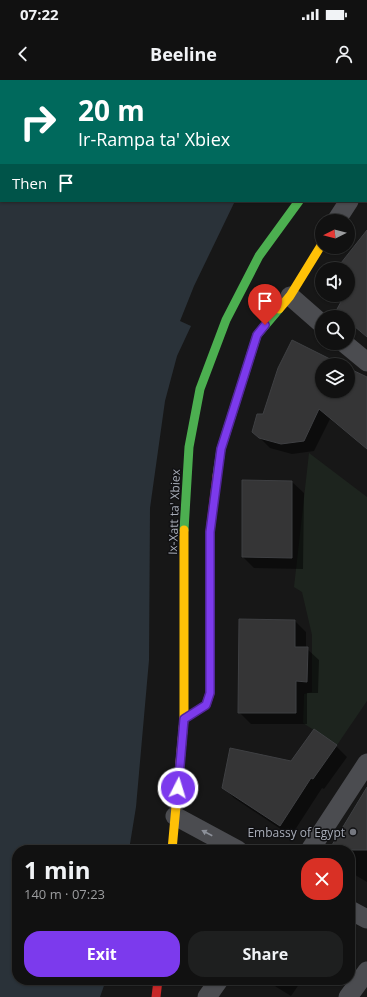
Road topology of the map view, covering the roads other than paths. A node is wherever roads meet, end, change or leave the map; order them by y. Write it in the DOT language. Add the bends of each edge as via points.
graph roads {
  1 [pos="298,202"];
  2 [pos="348,202"];
  3 [pos="341,214"];
  4 [pos="316,254"];
  5 [pos="290,296"];
  6 [pos="315,318"];
  7 [pos="352,350"];
  8 [pos="367,362"];
  9 [pos="184,719"];
  10 [pos="367,763"];
  11 [pos="175,816"];
  12 [pos="172,845"];
  13 [pos="229,845"];
  14 [pos="313,845"];
  15 [pos="355,913"];
  16 [pos="367,919"];
  17 [pos="367,971"];
  18 [pos="157,985"];
  19 [pos="215,985"];
  20 [pos="156,997"];
  21 [pos="207,997"];
  22 [pos="348,997"];
  1 -- 9 [label="main road, Ix-Xatt ta' Xbiex" via="259,256 226,320 200,389 189,447 184,512"];
  2 -- 3 [label="street"];
  4 -- 5 [label="main road"];
  5 -- 6 [label="street"];
  5 -- 9 [label="main road" via="257,335 221,449 210,532 210,693 206,705"];
  7 -- 8 [label="street"];
  9 -- 11 [label="main road, Ix-Xatt ta' Xbiex"];
  10 -- 14 [label="street"];
  11 -- 12 [label="main road, Ix-Xatt ta' Xbiex"];
  13 -- 11 [label="street, one-way"];
  15 -- 16 [label="street"];
  17 -- 22 [label="street"];
  18 -- 20 [label="main road"];
  19 -- 21 [label="street"];
}
